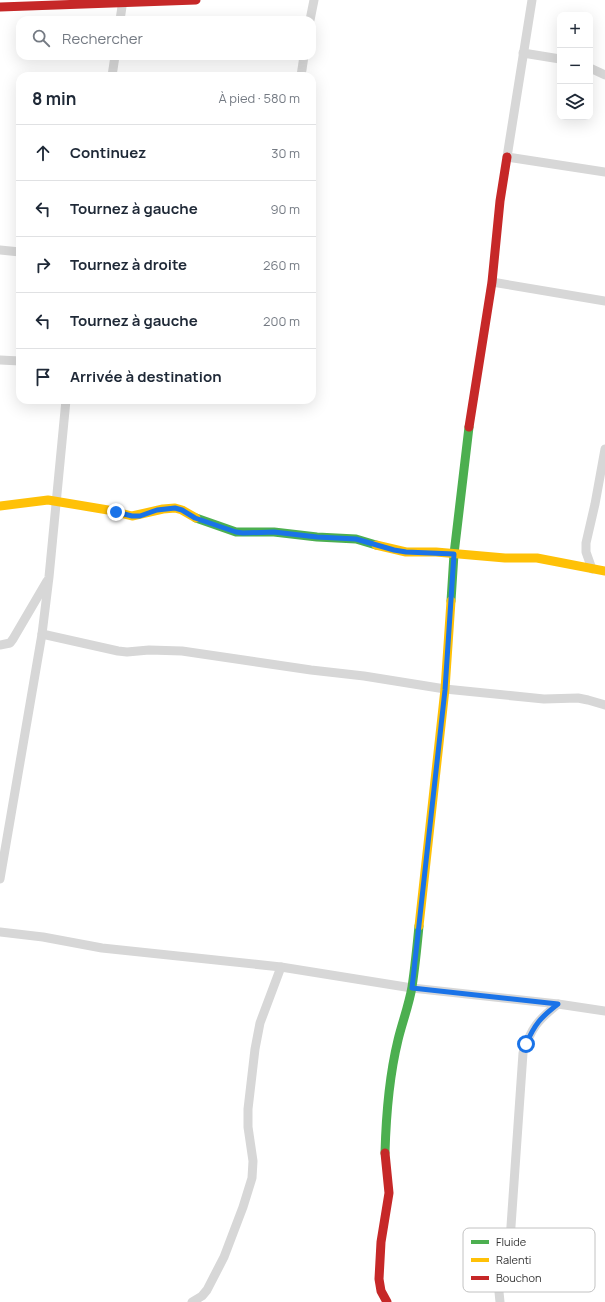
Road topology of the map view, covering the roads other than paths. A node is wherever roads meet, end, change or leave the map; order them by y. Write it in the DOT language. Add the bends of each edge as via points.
graph roads {
  1 [pos="196,0"];
  2 [pos="314,0"];
  3 [pos="532,0"];
  4 [pos="123,1"];
  5 [pos="0,7"];
  6 [pos="121,16"];
  7 [pos="311,16"];
  8 [pos="524,53"];
  9 [pos="557,58"];
  10 [pos="114,60"];
  11 [pos="303,60"];
  12 [pos="593,70"];
  13 [pos="113,72"];
  14 [pos="302,72"];
  15 [pos="605,76"];
  16 [pos="507,157"];
  17 [pos="605,172"];
  18 [pos="0,250"];
  19 [pos="16,252"];
  20 [pos="492,282"];
  21 [pos="605,301"];
  22 [pos="0,360"];
  23 [pos="16,361"];
  24 [pos="66,404"];
  25 [pos="605,449"];
  26 [pos="56,502"];
  27 [pos="0,506"];
  28 [pos="454,554"];
  29 [pos="592,569"];
  30 [pos="605,571"];
  31 [pos="49,577"];
  32 [pos="42,634"];
  33 [pos="0,645"];
  34 [pos="445,690"];
  35 [pos="605,705"];
  36 [pos="0,879"];
  37 [pos="0,932"];
  38 [pos="281,966"];
  39 [pos="412,988"];
  40 [pos="558,1004"];
  41 [pos="605,1011"];
  42 [pos="511,1228"];
  43 [pos="499,1292"];
  44 [pos="192,1302"];
  45 [pos="388,1302"];
  46 [pos="500,1302"];
  1 -- 4 [label="main road"];
  2 -- 7 [label="street"];
  3 -- 8 [label="street"];
  4 -- 5 [label="main road"];
  4 -- 6 [label="street"];
  8 -- 9 [label="street"];
  8 -- 16 [label="street"];
  10 -- 13 [label="street"];
  11 -- 14 [label="street"];
  12 -- 15 [label="street"];
  16 -- 17 [label="street"];
  16 -- 20 [label="main road"];
  18 -- 19 [label="street"];
  20 -- 21 [label="street"];
  20 -- 28 [label="main road" via="471,412"];
  22 -- 23 [label="street"];
  24 -- 26 [label="street"];
  25 -- 29 [label="street" via="586,543 586,552"];
  26 -- 27 [label="main road" via="48,500"];
  26 -- 28 [label="main road" via="132,516 175,508 236,532 274,532 356,539 400,551"];
  26 -- 31 [label="street"];
  28 -- 29 [label="main road" via="544,559"];
  28 -- 34 [label="main road"];
  29 -- 30 [label="main road"];
  31 -- 32 [label="street"];
  31 -- 33 [label="street" via="14,639 10,643"];
  32 -- 34 [label="street" via="118,651 182,651"];
  32 -- 36 [label="street"];
  34 -- 35 [label="street" via="544,699 578,698"];
  34 -- 39 [label="main road"];
  37 -- 38 [label="street" via="147,954"];
  38 -- 39 [label="street"];
  38 -- 44 [label="street" via="260,1023 256,1043 248,1109 252,1178 244,1207 224,1257 207,1290"];
  39 -- 40 [label="street"];
  39 -- 45 [label="main road" via="393,1064 386,1125 385,1154 389,1193 381,1242 379,1279 381,1291"];
  40 -- 41 [label="street"];
  40 -- 42 [label="street" via="535,1025 524,1053"];
  43 -- 46 [label="street"];
}
